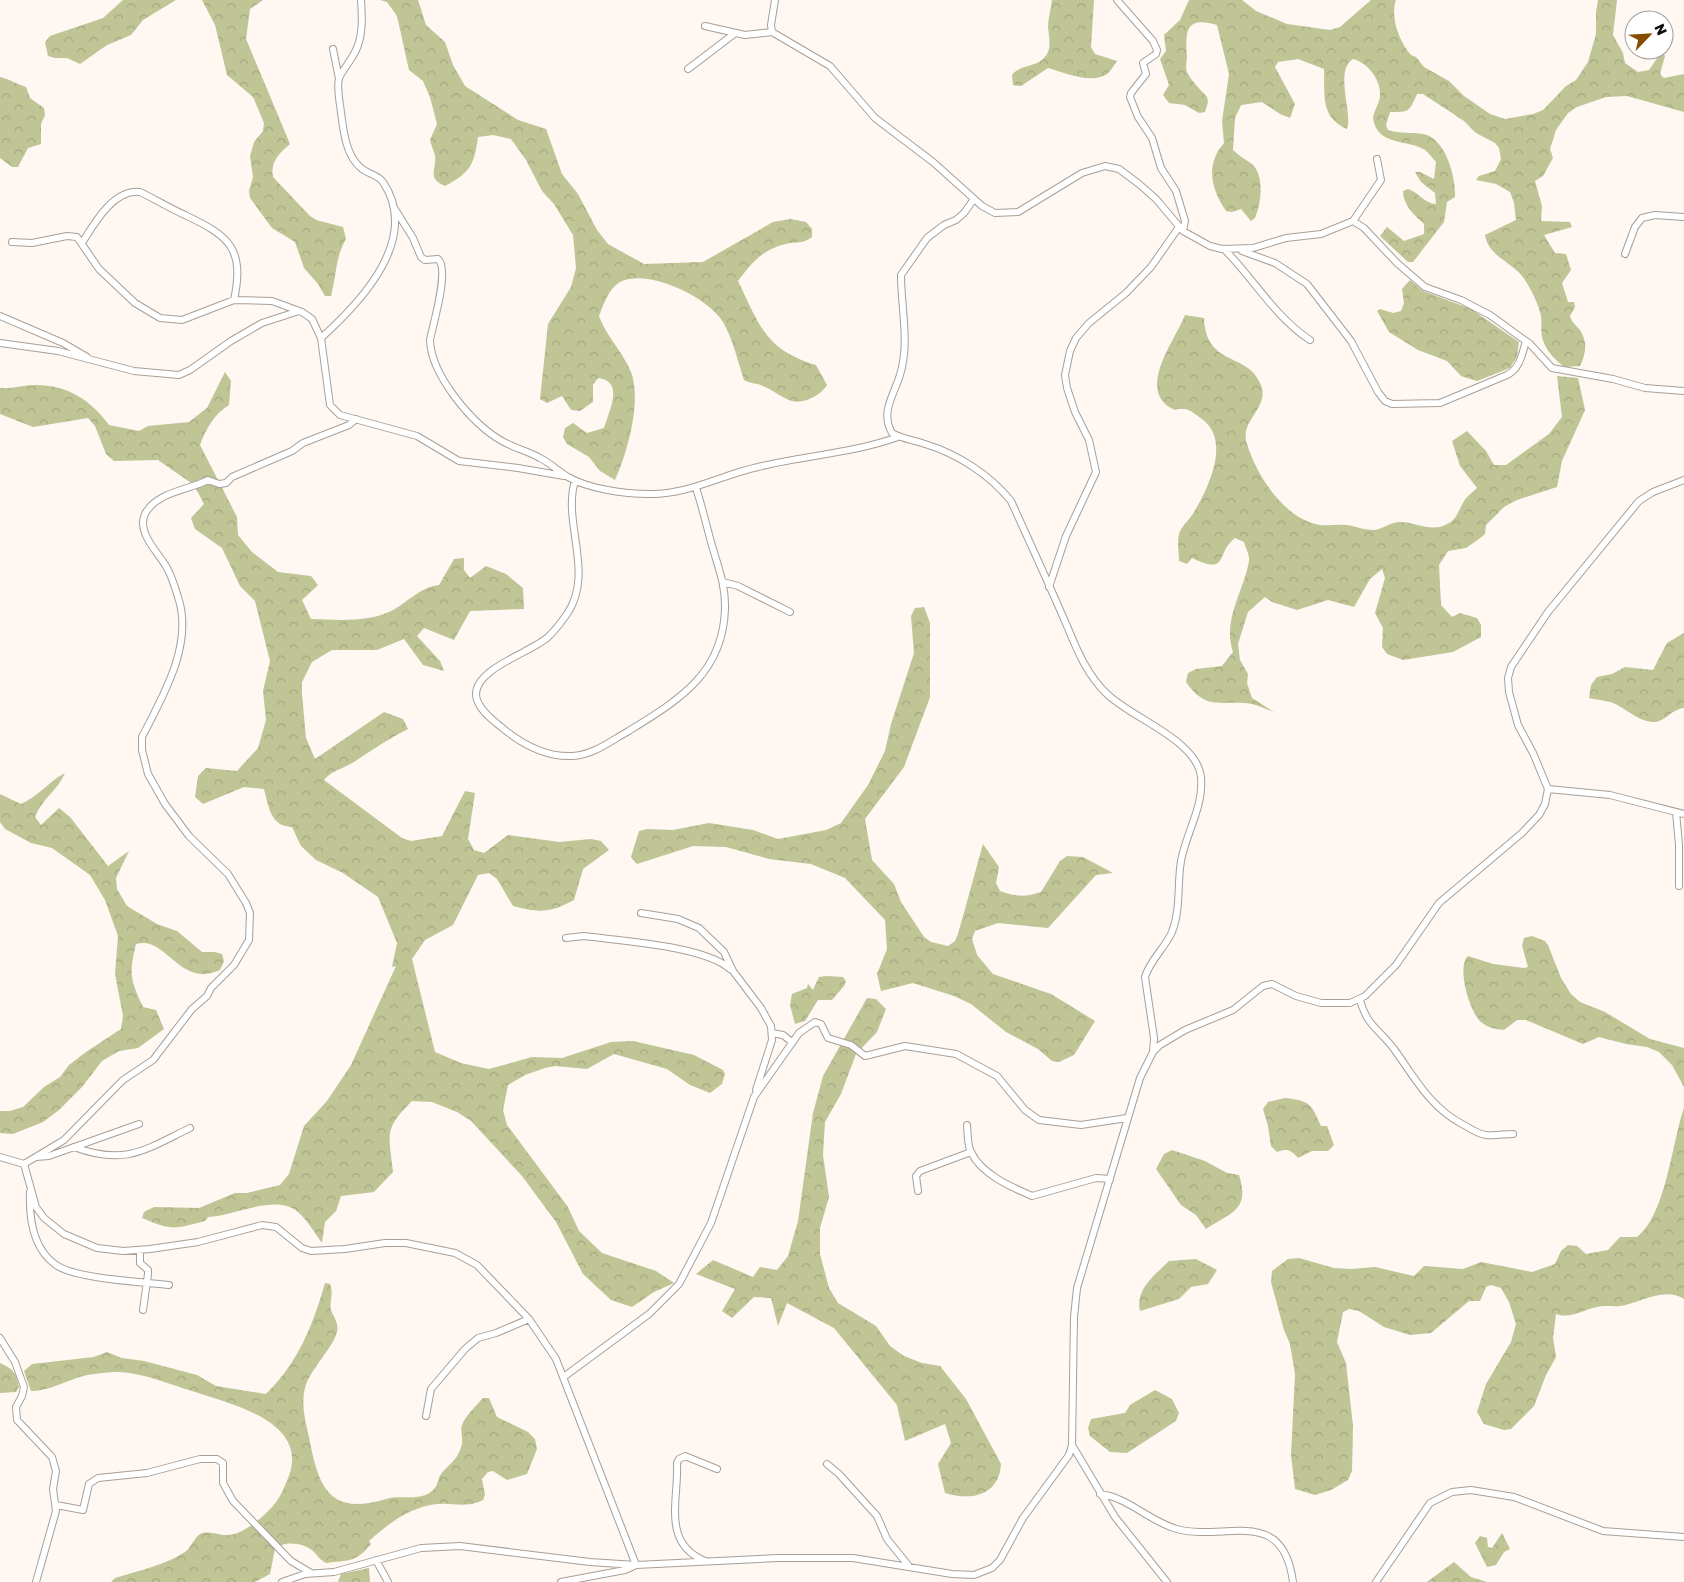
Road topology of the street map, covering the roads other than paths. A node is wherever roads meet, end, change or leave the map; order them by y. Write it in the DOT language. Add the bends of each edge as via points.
graph roads {
  1 [pos="361,0"];
  2 [pos="775,0"];
  3 [pos="1118,0"];
  4 [pos="705,26"];
  5 [pos="772,32"];
  6 [pos="734,34"];
  7 [pos="333,49"];
  8 [pos="688,69"];
  9 [pos="339,79"];
  10 [pos="1377,159"];
  11 [pos="974,199"];
  12 [pos="393,206"];
  13 [pos="1684,217"];
  14 [pos="1353,221"];
  15 [pos="1181,229"];
  16 [pos="12,242"];
  17 [pos="82,243"];
  18 [pos="1224,249"];
  19 [pos="1238,250"];
  20 [pos="1625,254"];
  21 [pos="234,300"];
  22 [pos="298,311"];
  23 [pos="0,316"];
  24 [pos="321,338"];
  25 [pos="1310,340"];
  26 [pos="1526,341"];
  27 [pos="0,343"];
  28 [pos="90,360"];
  29 [pos="1684,391"];
  30 [pos="356,419"];
  31 [pos="898,437"];
  32 [pos="568,477"];
  33 [pos="575,480"];
  34 [pos="1684,480"];
  35 [pos="696,488"];
  36 [pos="723,582"];
  37 [pos="1048,587"];
  38 [pos="790,612"];
  39 [pos="1548,789"];
  40 [pos="1676,812"];
  41 [pos="1684,814"];
  42 [pos="1678,886"];
  43 [pos="642,913"];
  44 [pos="566,938"];
  45 [pos="733,971"];
  46 [pos="1360,1000"];
  47 [pos="772,1033"];
  48 [pos="792,1042"];
  49 [pos="1153,1052"];
  50 [pos="754,1097"];
  51 [pos="1127,1118"];
  52 [pos="139,1124"];
  53 [pos="967,1125"];
  54 [pos="190,1128"];
  55 [pos="1513,1134"];
  56 [pos="74,1147"];
  57 [pos="971,1152"];
  58 [pos="0,1156"];
  59 [pos="35,1157"];
  60 [pos="24,1164"];
  61 [pos="1110,1179"];
  62 [pos="30,1188"];
  63 [pos="918,1191"];
  64 [pos="140,1250"];
  65 [pos="147,1282"];
  66 [pos="169,1285"];
  67 [pos="143,1310"];
  68 [pos="529,1318"];
  69 [pos="0,1338"];
  70 [pos="565,1376"];
  71 [pos="426,1416"];
  72 [pos="1072,1445"];
  73 [pos="827,1464"];
  74 [pos="717,1469"];
  75 [pos="1100,1494"];
  76 [pos="56,1505"];
  77 [pos="1684,1536"];
  78 [pos="376,1560"];
  79 [pos="708,1562"];
  80 [pos="636,1565"];
  81 [pos="908,1565"];
  82 [pos="311,1573"];
  83 [pos="36,1582"];
  84 [pos="282,1582"];
  85 [pos="388,1582"];
  86 [pos="561,1582"];
  87 [pos="1167,1582"];
  88 [pos="1293,1582"];
  89 [pos="1376,1582"];
  1 -- 9 [label="street" via="362,26 357,47"];
  2 -- 5 [label="street"];
  3 -- 15 [label="street" via="1156,45 1156,54 1143,62 1146,74 1130,98 1152,138 1161,168 1176,191 1185,221"];
  4 -- 6 [label="street"];
  5 -- 6 [label="street"];
  5 -- 11 [label="street" via="830,66 875,118 933,162"];
  6 -- 8 [label="street"];
  7 -- 9 [label="street"];
  9 -- 12 [label="street" via="348,147 360,168 382,180"];
  10 -- 14 [label="street" via="1381,180"];
  11 -- 15 [label="street" via="995,213 1018,212 1082,173 1111,166 1156,199"];
  11 -- 31 [label="street" via="956,220 944,224 927,238 900,275 904,354 900,375 887,406 886,420 892,433"];
  12 -- 24 [label="street" via="394,230 380,273 348,313"];
  12 -- 32 [label="street" via="414,238 421,257 425,260 438,259 442,264 443,276 430,348 455,398 491,434 540,458"];
  13 -- 20 [label="street" via="1655,215 1642,218"];
  14 -- 19 [label="street" via="1321,234 1286,238 1265,246"];
  14 -- 26 [label="street" via="1425,287 1473,306"];
  15 -- 18 [label="street" via="1210,246"];
  15 -- 37 [label="street" via="1152,267 1088,323 1070,351 1065,375 1067,388 1089,440 1096,472 1066,536"];
  16 -- 17 [label="street" via="73,236"];
  17 -- 21 [label="street" via="99,269 135,303 160,318 182,320"];
  17 -- 21 [label="street" via="111,204 135,191 140,192 206,225 230,242 238,269"];
  18 -- 19 [label="street"];
  18 -- 25 [label="street" via="1280,316"];
  19 -- 26 [label="street" via="1275,263 1307,284 1356,349 1378,392 1392,404 1440,404 1513,372"];
  21 -- 22 [label="street" via="272,301"];
  22 -- 24 [label="street" via="316,324"];
  22 -- 28 [label="street" via="262,323 179,374 134,371"];
  23 -- 28 [label="street" via="63,344"];
  24 -- 30 [label="street" via="330,405 340,415"];
  26 -- 29 [label="street" via="1548,365 1558,370 1646,388"];
  27 -- 28 [label="street" via="28,345"];
  30 -- 32 [label="street" via="418,436 459,461"];
  30 -- 59 [label="street" via="232,477 226,484 208,480 164,497 145,514 147,538 167,568 184,617 179,648 167,686 142,737 145,764 176,819 228,874 246,903 250,913 249,940 234,965 192,1009 154,1060 123,1080 64,1140"];
  31 -- 35 [label="street" via="836,454 760,466"];
  31 -- 37 [label="street" via="927,444 992,480 1011,501"];
  32 -- 33 [label="street"];
  33 -- 35 [label="street" via="607,490 649,494"];
  33 -- 36 [label="street" via="572,499 579,585 574,600 548,637 489,672 476,693 484,711 524,744 548,753 584,755 686,693 704,673 718,647 725,608"];
  34 -- 39 [label="street" via="1639,501 1548,612 1511,667 1509,692 1518,725"];
  35 -- 36 [label="street"];
  36 -- 38 [label="street"];
  37 -- 49 [label="street" via="1093,678 1117,702 1193,756 1201,775 1200,800 1181,859 1177,914 1165,944 1147,968 1145,977"];
  39 -- 40 [label="street" via="1610,795"];
  39 -- 46 [label="street" via="1545,804 1534,821 1439,903 1389,973"];
  40 -- 41 [label="street"];
  40 -- 42 [label="street"];
  43 -- 45 [label="street" via="678,919 699,928 724,952"];
  44 -- 45 [label="street" via="584,936 700,952 721,960"];
  45 -- 47 [label="street" via="761,1008"];
  46 -- 49 [label="street" via="1320,1003 1272,984 1263,986 1233,1010 1185,1030"];
  46 -- 55 [label="street" via="1369,1023 1392,1046 1429,1100 1442,1112 1478,1133"];
  47 -- 48 [label="street"];
  47 -- 50 [label="street"];
  48 -- 50 [label="street"];
  48 -- 51 [label="street" via="815,1022 824,1028 828,1038 851,1045 865,1056 905,1046 956,1054 997,1076 1025,1110 1039,1120 1081,1126"];
  49 -- 51 [label="street" via="1140,1078"];
  50 -- 70 [label="street" via="711,1223 679,1284 649,1314"];
  51 -- 61 [label="street"];
  52 -- 56 [label="street"];
  53 -- 57 [label="street"];
  54 -- 56 [label="street" via="129,1155 113,1157"];
  56 -- 59 [label="street" via="49,1156"];
  57 -- 61 [label="street" via="988,1171 1006,1184 1032,1196 1096,1178"];
  57 -- 63 [label="street" via="920,1171 916,1176"];
  58 -- 60 [label="street"];
  59 -- 60 [label="street"];
  60 -- 62 [label="street"];
  61 -- 72 [label="street" via="1075,1301"];
  62 -- 64 [label="street" via="36,1207 44,1218 64,1234 97,1248 123,1252"];
  62 -- 65 [label="street" via="30,1220 44,1251 57,1266 110,1279"];
  64 -- 65 [label="street" via="142,1266 148,1270"];
  64 -- 68 [label="street" via="198,1242 262,1225 276,1227 302,1248 311,1251 386,1243 428,1247 455,1253 477,1265"];
  65 -- 66 [label="street"];
  65 -- 67 [label="street"];
  68 -- 70 [label="street"];
  68 -- 71 [label="street" via="478,1338 465,1349 430,1389"];
  69 -- 76 [label="street" via="15,1362 24,1387 16,1407 17,1420 55,1464 53,1489"];
  70 -- 80 [label="street"];
  72 -- 75 [label="street"];
  72 -- 81 [label="street" via="1061,1468 1023,1518 1008,1549 992,1568 974,1575"];
  73 -- 81 [label="street" via="877,1516 887,1539"];
  74 -- 79 [label="street" via="685,1456 677,1463 675,1510 678,1537 689,1552"];
  75 -- 87 [label="street"];
  75 -- 88 [label="street" via="1113,1497 1176,1529 1262,1533 1276,1541 1286,1557"];
  76 -- 82 [label="street" via="83,1510 89,1484 98,1478 147,1472 200,1459 217,1459 223,1463 223,1483 233,1501 292,1561"];
  76 -- 83 [label="street"];
  77 -- 89 [label="street" via="1603,1531 1514,1497 1471,1490 1452,1492 1430,1502"];
  78 -- 80 [label="street" via="421,1548 460,1546"];
  78 -- 82 [label="street" via="334,1572"];
  78 -- 85 [label="street"];
  79 -- 80 [label="street"];
  79 -- 81 [label="street" via="854,1558"];
  80 -- 86 [label="street"];
  82 -- 84 [label="street"];
}
